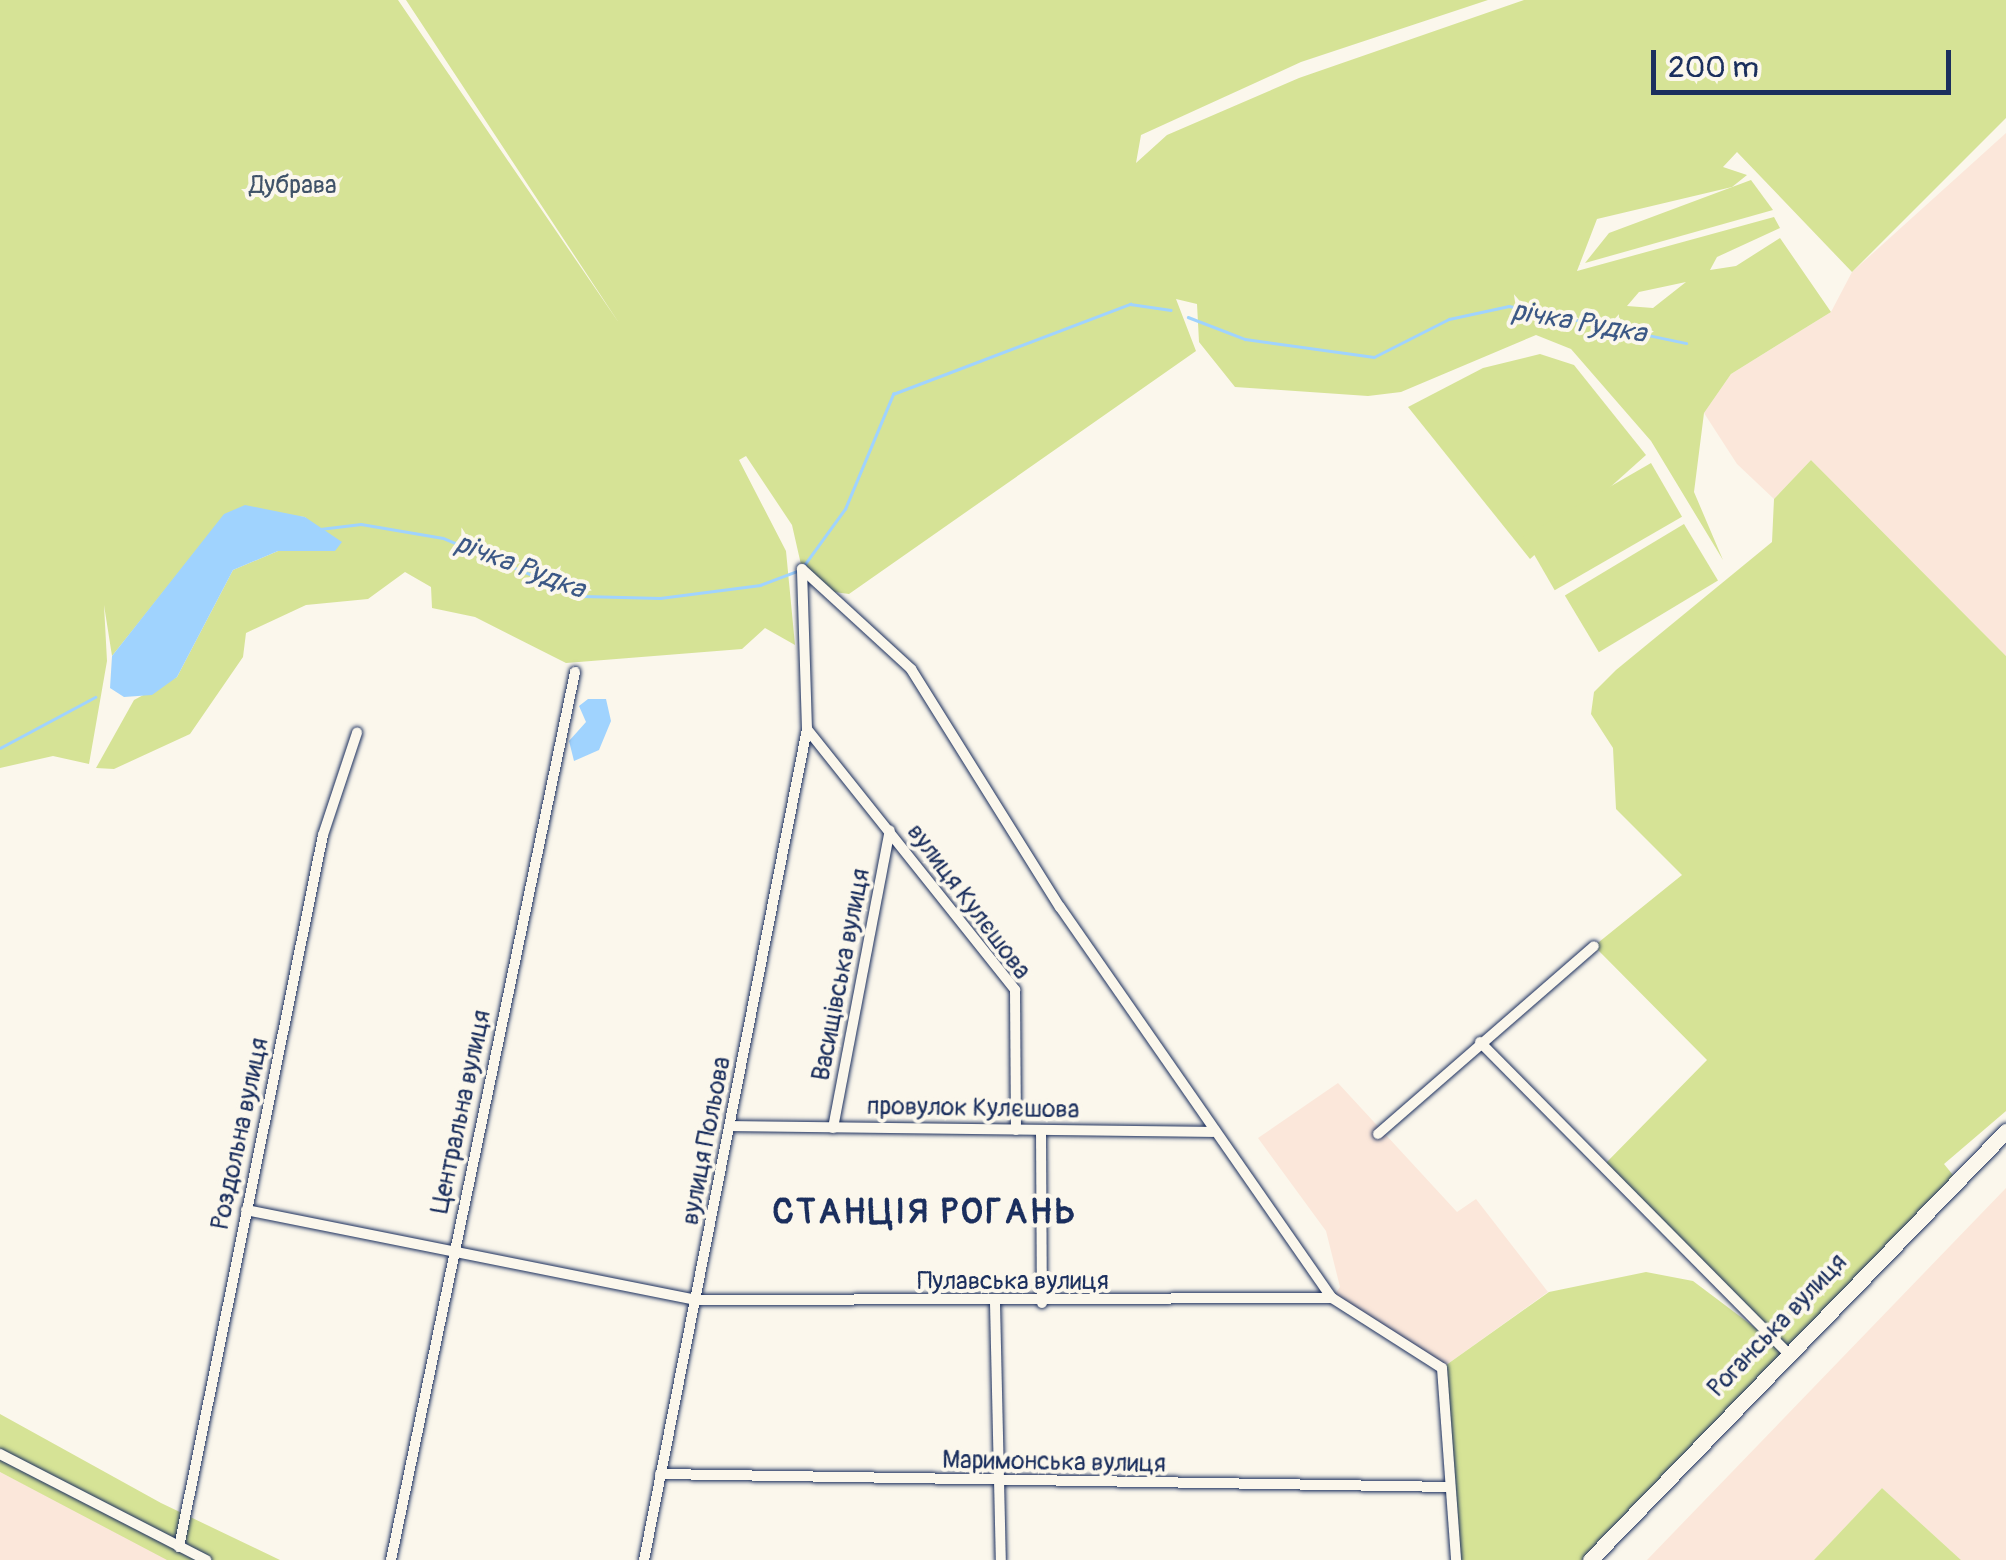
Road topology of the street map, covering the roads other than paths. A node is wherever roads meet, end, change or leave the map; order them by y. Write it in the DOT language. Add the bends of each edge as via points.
graph roads {
  1 [pos="575,672"];
  2 [pos="806,729"];
  3 [pos="357,732"];
  4 [pos="890,830"];
  5 [pos="1594,946"];
  6 [pos="1480,1042"];
  7 [pos="732,1126"];
  8 [pos="833,1128"];
  9 [pos="1016,1130"];
  10 [pos="1041,1130"];
  11 [pos="2006,1131"];
  12 [pos="1213,1132"];
  13 [pos="1378,1134"];
  14 [pos="246,1210"];
  15 [pos="454,1248"];
  16 [pos="1332,1298"];
  17 [pos="694,1300"];
  18 [pos="995,1303"];
  19 [pos="1042,1304"];
  20 [pos="1786,1351"];
  21 [pos="0,1454"];
  22 [pos="660,1474"];
  23 [pos="1001,1483"];
  24 [pos="1449,1487"];
  25 [pos="179,1546"];
  26 [pos="206,1560"];
  27 [pos="391,1560"];
  28 [pos="644,1560"];
  29 [pos="1001,1560"];
  30 [pos="1456,1560"];
  31 [pos="1590,1560"];
  1 -- 15 [label="street, Центральна вулиця"];
  2 -- 4 [label="street, вулиця Кулєшова"];
  2 -- 7 [label="street, вулиця Польова"];
  2 -- 12 [label="street, вулиця Польова" via="802,569 911,668"];
  3 -- 14 [label="street, Роздольна вулиця" via="323,834"];
  4 -- 8 [label="street, Васищівська вулиця"];
  4 -- 9 [label="street, вулиця Кулєшова" via="1015,990"];
  5 -- 6 [label="street"];
  6 -- 13 [label="street"];
  6 -- 20 [label="street"];
  7 -- 8 [label="street, провулок Кулєшова"];
  7 -- 17 [label="street, вулиця Польова"];
  8 -- 9 [label="street, провулок Кулєшова"];
  9 -- 10 [label="street, провулок Кулєшова"];
  10 -- 12 [label="street, провулок Кулєшова"];
  10 -- 19 [label="street"];
  11 -- 20 [label="main road, Роганська вулиця"];
  12 -- 16 [label="street"];
  14 -- 15 [label="street, Пулавська вулиця"];
  14 -- 25 [label="street, Роздольна вулиця"];
  15 -- 17 [label="street, Пулавська вулиця"];
  15 -- 27 [label="street, Центральна вулиця"];
  16 -- 19 [label="street, Пулавська вулиця"];
  16 -- 24 [label="street" via="1442,1368"];
  17 -- 18 [label="street, Пулавська вулиця"];
  17 -- 22 [label="street, вулиця Польова"];
  18 -- 19 [label="street, Пулавська вулиця"];
  18 -- 23 [label="street"];
  20 -- 31 [label="main road, Роганська вулиця"];
  21 -- 25 [label="street"];
  22 -- 23 [label="street, Маримонська вулиця"];
  22 -- 28 [label="street, вулиця Польова"];
  23 -- 24 [label="street, Маримонська вулиця"];
  23 -- 29 [label="street"];
  24 -- 30 [label="street"];
  25 -- 26 [label="street"];
}
